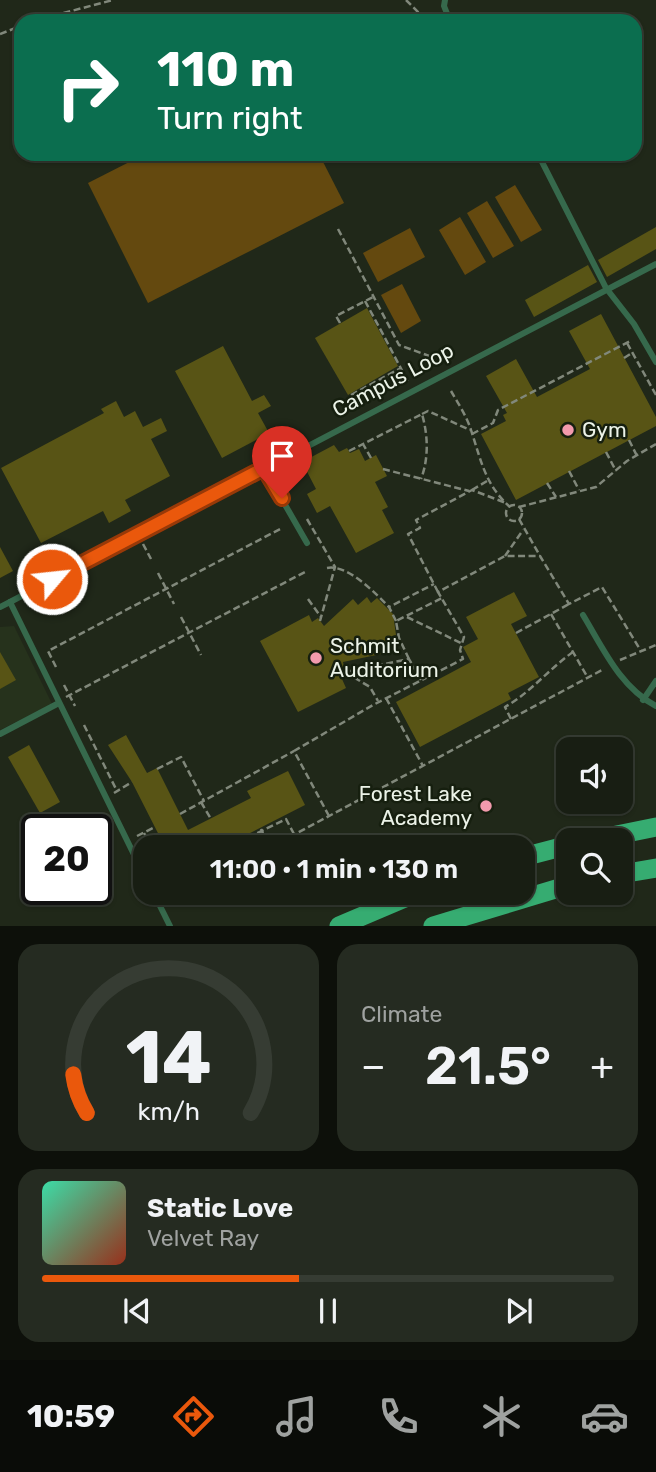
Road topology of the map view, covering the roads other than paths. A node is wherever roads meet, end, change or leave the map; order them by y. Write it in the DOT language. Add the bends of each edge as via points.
graph roads {
  1 [pos="542,161"];
  2 [pos="656,264"];
  3 [pos="606,288"];
  4 [pos="656,362"];
  5 [pos="264,468"];
  6 [pos="307,543"];
  7 [pos="10,602"];
  8 [pos="0,607"];
  9 [pos="583,615"];
  10 [pos="656,681"];
  11 [pos="643,700"];
  12 [pos="57,704"];
  13 [pos="656,706"];
  14 [pos="0,734"];
  15 [pos="656,827"];
  16 [pos="633,832"];
  17 [pos="556,848"];
  18 [pos="133,853"];
  19 [pos="535,853"];
  20 [pos="656,869"];
  21 [pos="633,872"];
  22 [pos="556,889"];
  23 [pos="160,905"];
  24 [pos="388,905"];
  25 [pos="170,926"];
  26 [pos="339,926"];
  27 [pos="433,926"];
  1 -- 3 [label="lane"];
  2 -- 3 [label="lane, Campus Loop"];
  3 -- 4 [label="lane"];
  3 -- 5 [label="lane, Campus Loop"];
  5 -- 6 [label="lane"];
  5 -- 7 [label="lane, Campus Loop"];
  7 -- 8 [label="lane, Campus Loop"];
  7 -- 12 [label="lane"];
  9 -- 11 [label="lane" via="621,678"];
  10 -- 11 [label="lane"];
  11 -- 13 [label="lane"];
  12 -- 14 [label="lane"];
  12 -- 18 [label="lane"];
  15 -- 16 [label="main road"];
  17 -- 19 [label="main road"];
  20 -- 21 [label="main road"];
  22 -- 27 [label="main road"];
  23 -- 25 [label="lane"];
  24 -- 26 [label="main road"];
}
